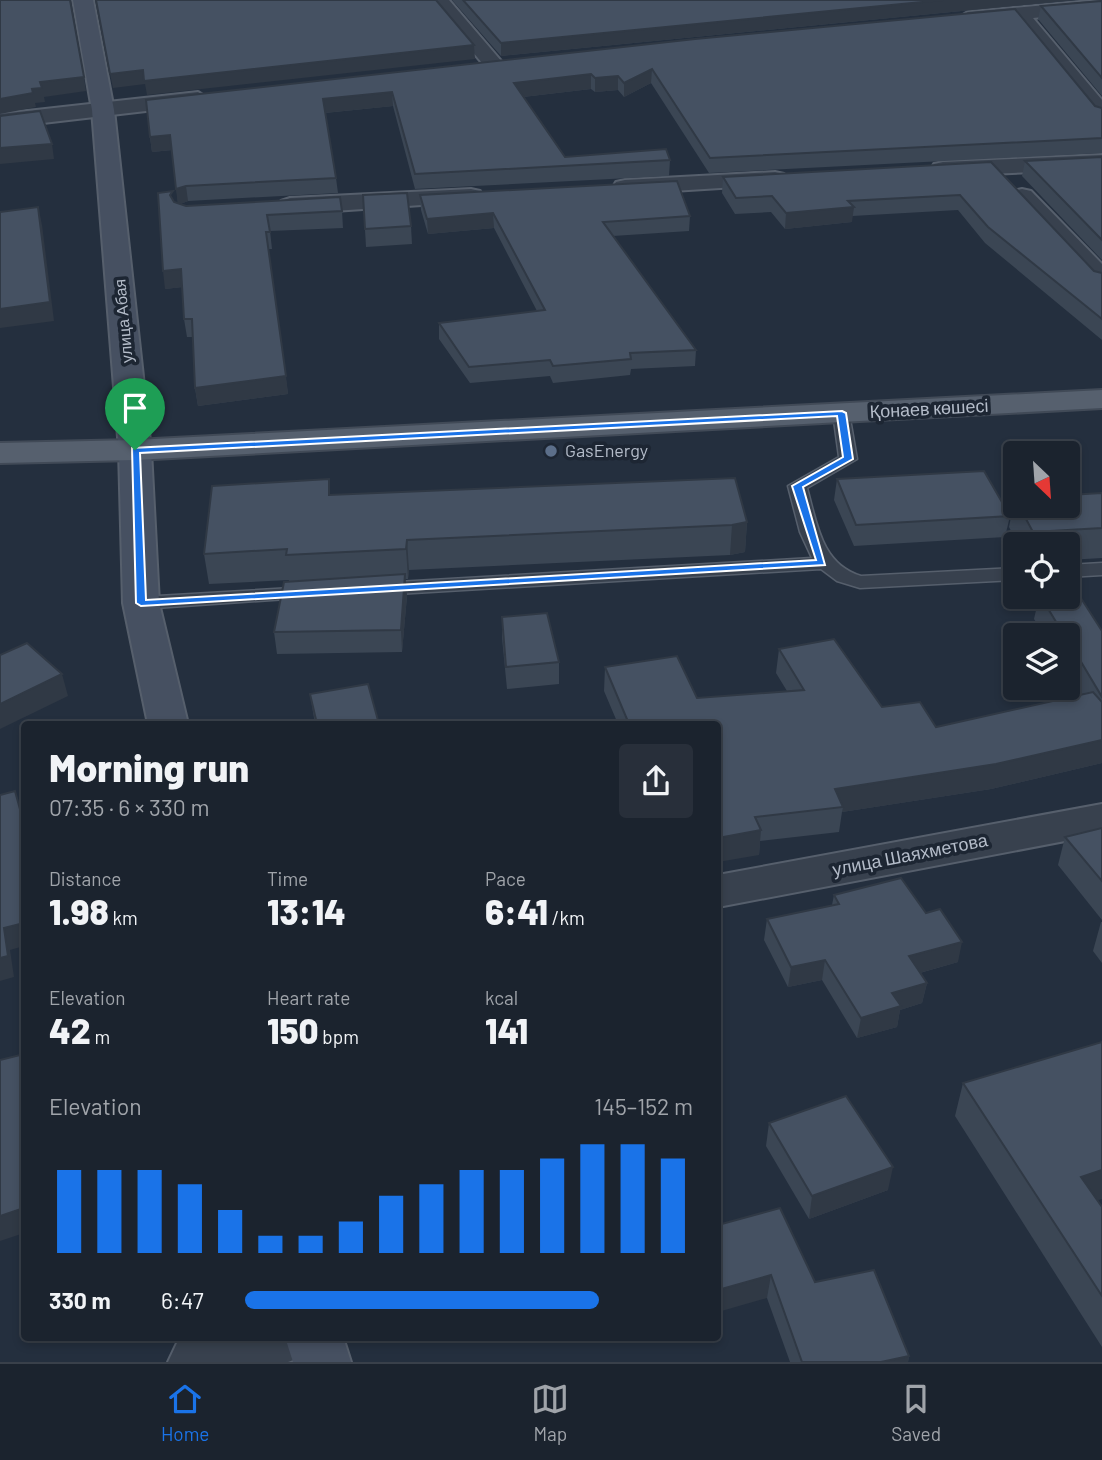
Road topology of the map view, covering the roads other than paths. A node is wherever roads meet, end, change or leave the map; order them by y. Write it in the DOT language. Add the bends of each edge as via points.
graph roads {
  1 [pos="83,0"];
  2 [pos="439,0"];
  3 [pos="1102,5"];
  4 [pos="1019,13"];
  5 [pos="951,20"];
  6 [pos="521,63"];
  7 [pos="495,66"];
  8 [pos="468,69"];
  9 [pos="225,96"];
  10 [pos="103,110"];
  11 [pos="1102,114"];
  12 [pos="0,121"];
  13 [pos="1102,162"];
  14 [pos="995,166"];
  15 [pos="925,170"];
  16 [pos="800,177"];
  17 [pos="605,188"];
  18 [pos="494,195"];
  19 [pos="272,207"];
  20 [pos="1102,280"];
  21 [pos="1102,399"];
  22 [pos="842,413"];
  23 [pos="135,450"];
  24 [pos="0,453"];
  25 [pos="822,563"];
  26 [pos="1102,569"];
  27 [pos="1080,570"];
  28 [pos="1003,575"];
  29 [pos="363,590"];
  30 [pos="336,592"];
  31 [pos="141,603"];
  32 [pos="167,721"];
  33 [pos="1102,819"];
  34 [pos="721,890"];
  35 [pos="270,1341"];
  36 [pos="315,1341"];
  37 [pos="197,1362"];
  38 [pos="322,1362"];
  1 -- 10 [label="street, улица Абая"];
  2 -- 7 [label="street"];
  3 -- 4 [label="street"];
  4 -- 5 [label="street"];
  4 -- 11 [label="street"];
  6 -- 7 [label="street"];
  7 -- 8 [label="street"];
  9 -- 10 [label="street"];
  10 -- 12 [label="street"];
  10 -- 23 [label="street, улица Абая"];
  13 -- 14 [label="street"];
  14 -- 15 [label="street"];
  14 -- 20 [label="street"];
  16 -- 17 [label="street"];
  18 -- 19 [label="street"];
  21 -- 22 [label="main road, Қонаев көшесі"];
  22 -- 23 [label="main road, Қонаев көшесі"];
  22 -- 25 [label="lane" via="848,459 797,486"];
  23 -- 24 [label="main road, Қонаев көшесі"];
  23 -- 31 [label="street, улица Абая"];
  25 -- 28 [label="lane" via="846,579 860,582"];
  25 -- 29 [label="lane"];
  26 -- 27 [label="lane"];
  30 -- 31 [label="lane"];
  31 -- 32 [label="street, улица Абая"];
  33 -- 34 [label="street, улица Шаяхметова"];
  35 -- 37 [label="street"];
  36 -- 38 [label="street"];
}
